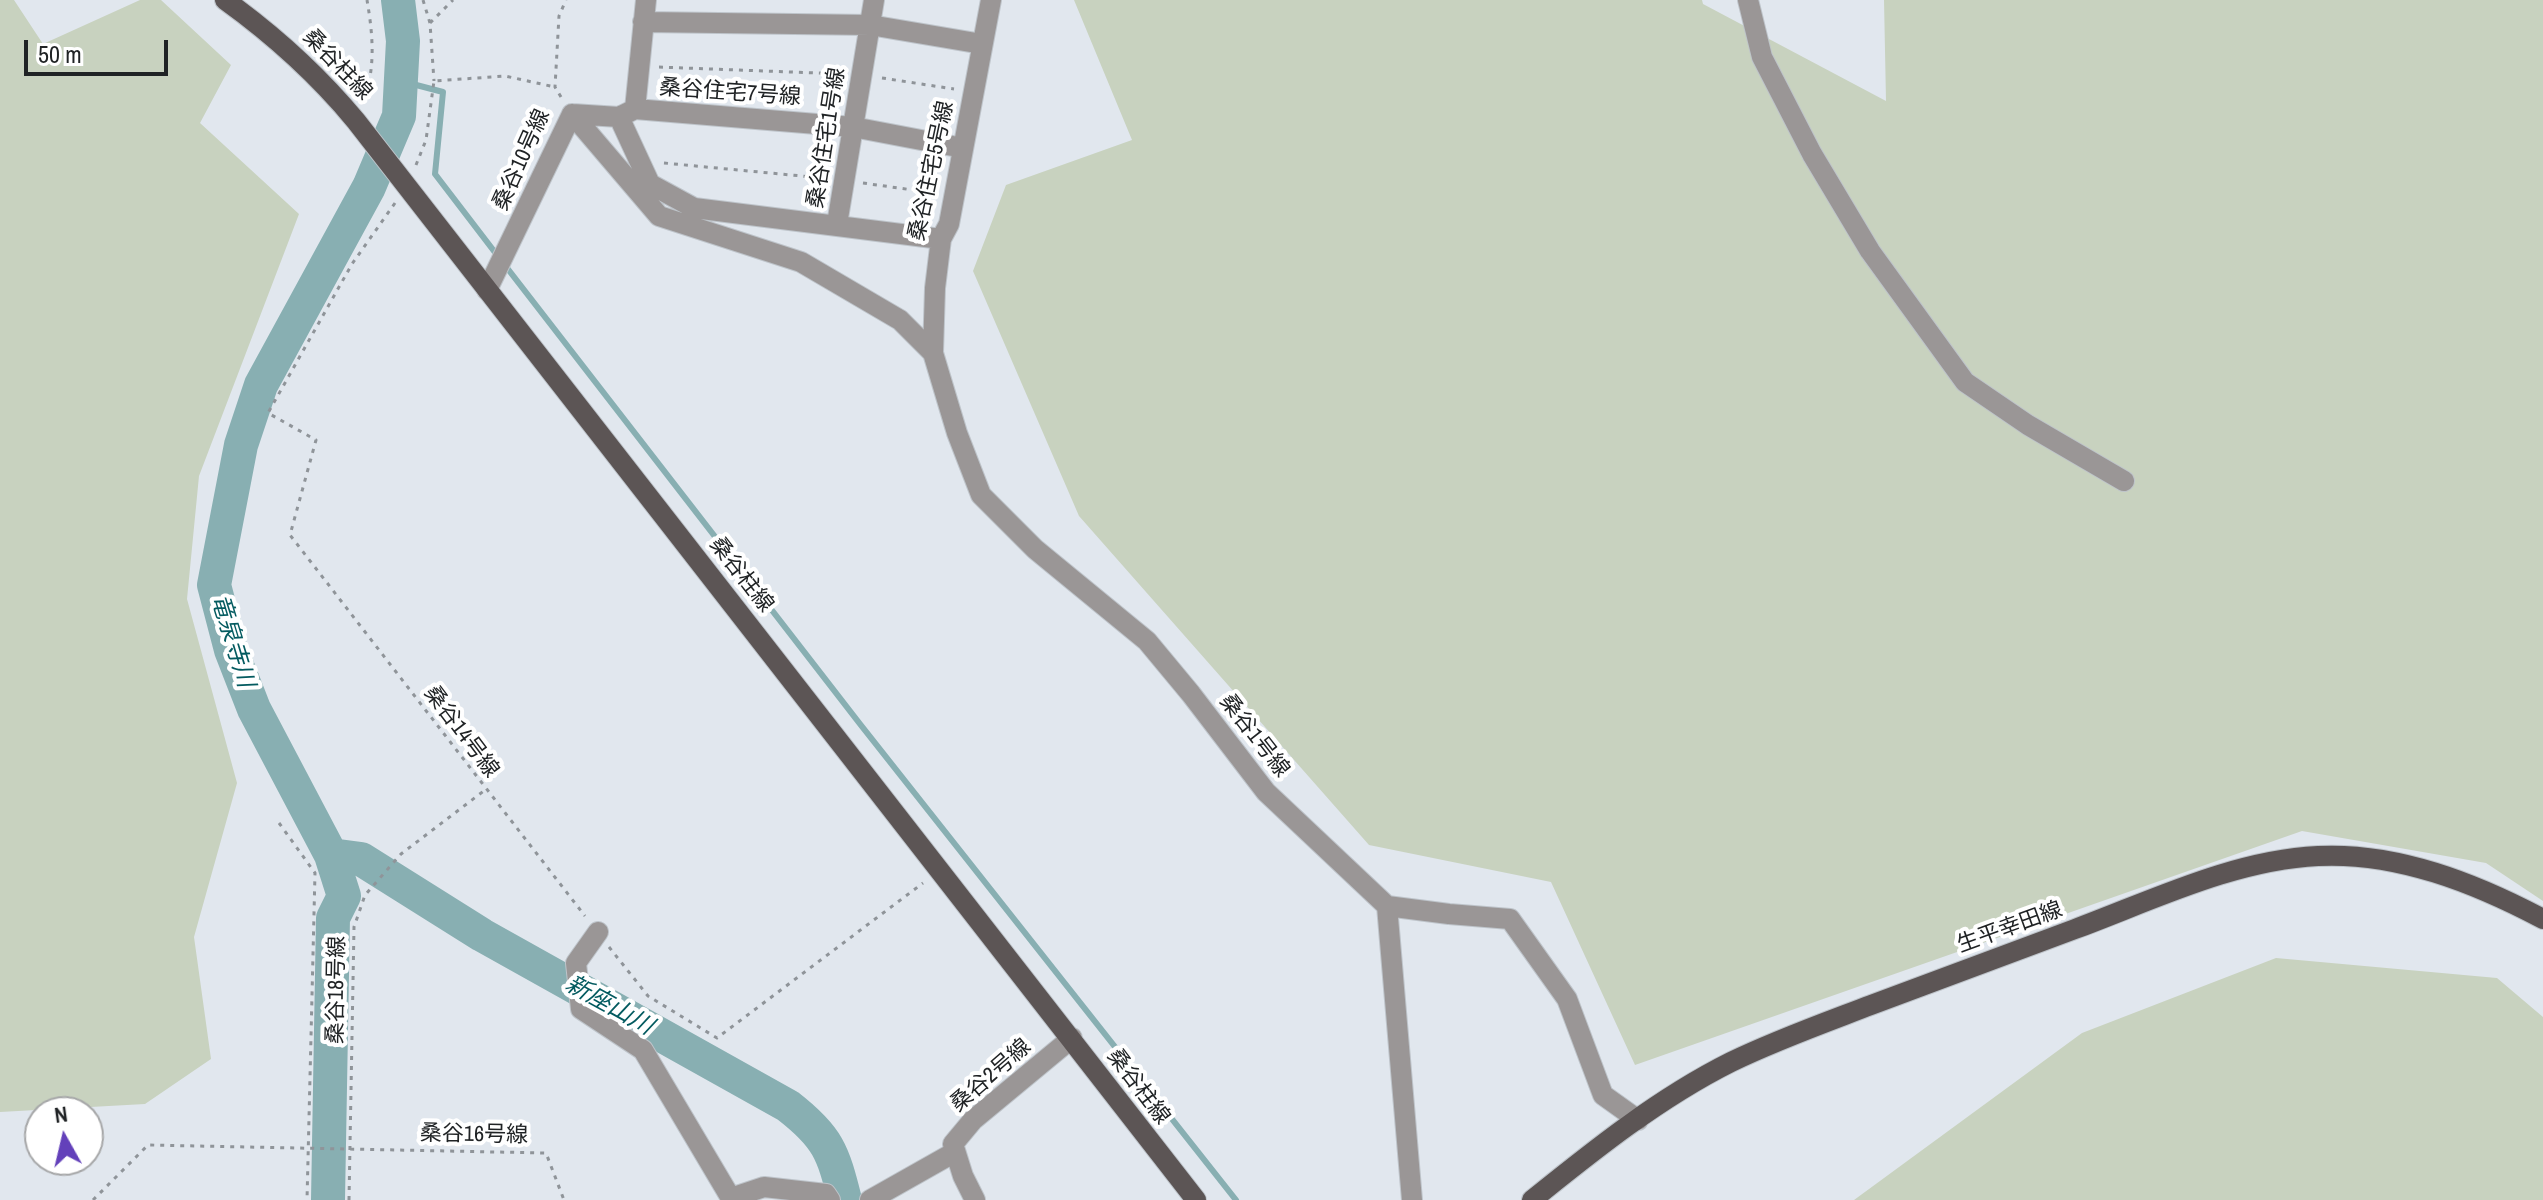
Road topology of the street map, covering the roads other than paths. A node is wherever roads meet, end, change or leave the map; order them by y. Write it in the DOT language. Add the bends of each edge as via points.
graph roads {
  1 [pos="225,0"];
  2 [pos="646,0"];
  3 [pos="874,0"];
  4 [pos="991,0"];
  5 [pos="1748,0"];
  6 [pos="643,22"];
  7 [pos="870,25"];
  8 [pos="982,44"];
  9 [pos="627,113"];
  10 [pos="572,114"];
  11 [pos="853,127"];
  12 [pos="963,148"];
  13 [pos="837,224"];
  14 [pos="941,239"];
  15 [pos="487,290"];
  16 [pos="933,353"];
  17 [pos="2124,481"];
  18 [pos="1387,906"];
  19 [pos="2543,919"];
  20 [pos="598,932"];
  21 [pos="1072,1038"];
  22 [pos="1638,1120"];
  23 [pos="955,1152"];
  24 [pos="731,1199"];
  25 [pos="830,1200"];
  26 [pos="870,1200"];
  27 [pos="975,1200"];
  28 [pos="1196,1200"];
  29 [pos="1412,1200"];
  30 [pos="1532,1200"];
  1 -- 15 [label="main road, 桑谷柱線" via="303,62 408,185"];
  2 -- 6 [label="street, 桑谷住宅1号線"];
  3 -- 7 [label="street, 桑谷住宅1号線"];
  4 -- 8 [label="street, 桑谷住宅5号線"];
  5 -- 17 [label="street" via="1762,57 1812,154 1870,251 1965,382"];
  6 -- 7 [label="street"];
  6 -- 9 [label="street, 桑谷住宅1号線"];
  7 -- 8 [label="street"];
  7 -- 11 [label="street, 桑谷住宅1号線"];
  8 -- 12 [label="street, 桑谷住宅5号線"];
  9 -- 10 [label="street, 桑谷住宅7号線"];
  9 -- 11 [label="street, 桑谷住宅7号線"];
  9 -- 13 [label="street, 桑谷住宅1号線" via="650,184 694,208"];
  10 -- 15 [label="street, 桑谷10号線"];
  10 -- 16 [label="street" via="659,216 801,262 900,320"];
  11 -- 12 [label="street, 桑谷住宅7号線"];
  11 -- 13 [label="street, 桑谷住宅1号線"];
  12 -- 14 [label="street, 桑谷住宅5号線" via="949,224"];
  13 -- 14 [label="street"];
  14 -- 16 [label="street, 桑谷住宅5号線"];
  15 -- 21 [label="main road, 桑谷柱線"];
  16 -- 18 [label="street, 桑谷1号線" via="981,495 1035,549 1147,641 1266,792"];
  18 -- 22 [label="street" via="1510,919 1567,999 1603,1095"];
  18 -- 29 [label="street"];
  19 -- 22 [label="main road, 生平幸田線" via="2437,873 2319,856 2266,863 1802,1031 1730,1063"];
  20 -- 24 [label="street" via="576,963 581,1009 643,1050"];
  21 -- 23 [label="street, 桑谷2号線" via="973,1120 953,1144"];
  21 -- 28 [label="main road, 桑谷柱線"];
  22 -- 30 [label="main road, 生平幸田線"];
  23 -- 26 [label="street"];
  23 -- 27 [label="street"];
  24 -- 25 [label="street" via="764,1187 826,1194"];
}
